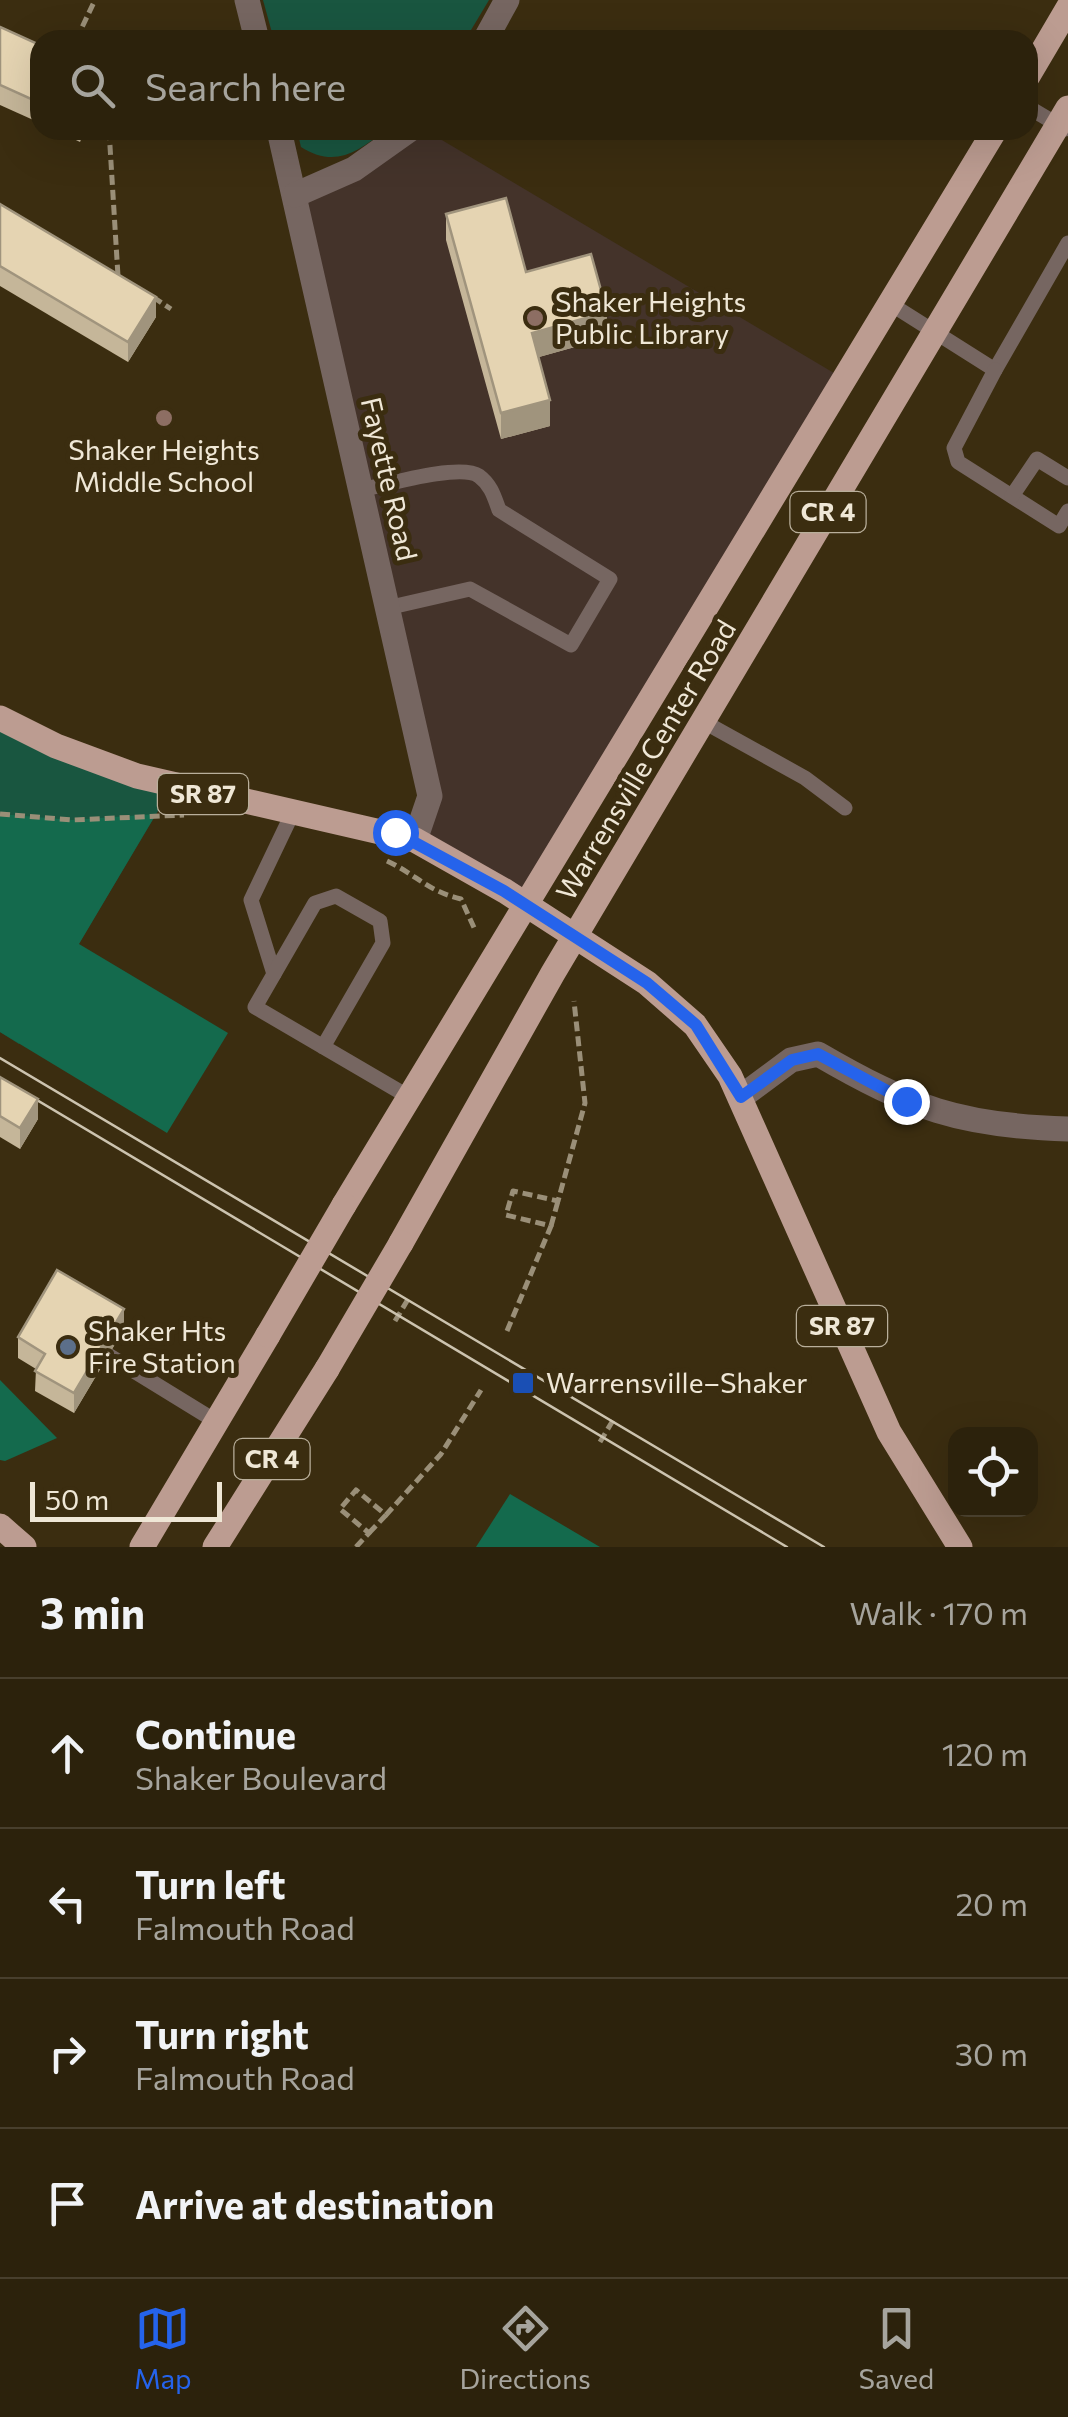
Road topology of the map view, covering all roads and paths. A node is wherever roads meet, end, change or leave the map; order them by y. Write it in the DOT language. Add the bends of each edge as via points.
graph roads {
  1 [pos="95,0"];
  2 [pos="247,0"];
  3 [pos="508,0"];
  4 [pos="1068,8"];
  5 [pos="81,30"];
  6 [pos="254,30"];
  7 [pos="491,30"];
  8 [pos="1038,59"];
  9 [pos="1038,110"];
  10 [pos="1065,121"];
  11 [pos="109,140"];
  12 [pos="281,140"];
  13 [pos="395,140"];
  14 [pos="989,140"];
  15 [pos="295,195"];
  16 [pos="1068,243"];
  17 [pos="100,265"];
  18 [pos="116,275"];
  19 [pos="130,283"];
  20 [pos="144,292"];
  21 [pos="889,303"];
  22 [pos="172,309"];
  23 [pos="936,331"];
  24 [pos="995,370"];
  25 [pos="1068,478"];
  26 [pos="361,490"];
  27 [pos="1012,496"];
  28 [pos="1068,511"];
  29 [pos="387,608"];
  30 [pos="0,718"];
  31 [pos="704,722"];
  32 [pos="845,808"];
  33 [pos="292,812"];
  34 [pos="0,814"];
  35 [pos="192,814"];
  36 [pos="415,840"];
  37 [pos="380,858"];
  38 [pos="526,905"];
  39 [pos="476,932"];
  40 [pos="576,936"];
  41 [pos="274,974"];
  42 [pos="574,1001"];
  43 [pos="323,1047"];
  44 [pos="409,1097"];
  45 [pos="741,1097"];
  46 [pos="1068,1129"];
  47 [pos="558,1201"];
  48 [pos="551,1226"];
  49 [pos="410,1296"];
  50 [pos="395,1320"];
  51 [pos="507,1332"];
  52 [pos="108,1355"];
  53 [pos="481,1390"];
  54 [pos="615,1418"];
  55 [pos="217,1422"];
  56 [pos="600,1442"];
  57 [pos="386,1515"];
  58 [pos="0,1526"];
  59 [pos="368,1533"];
  60 [pos="24,1547"];
  61 [pos="142,1547"];
  62 [pos="215,1547"];
  63 [pos="356,1547"];
  64 [pos="960,1547"];
  1 -- 5 [label="path"];
  2 -- 6 [label="street"];
  3 -- 7 [label="street"];
  4 -- 8 [label="main road"];
  9 -- 10 [label="lane"];
  10 -- 23 [label="main road, Warrensville Center Road / CR 4"];
  11 -- 18 [label="path"];
  12 -- 15 [label="street, Fayette Road"];
  13 -- 15 [label="street" via="354,169"];
  14 -- 21 [label="main road, Warrensville Center Road / CR 4"];
  15 -- 26 [label="street, Fayette Road"];
  16 -- 24 [label="lane"];
  17 -- 18 [label="path"];
  18 -- 19 [label="path"];
  20 -- 22 [label="path"];
  21 -- 23 [label="lane"];
  21 -- 38 [label="main road, Warrensville Center Road / CR 4"];
  23 -- 24 [label="lane"];
  23 -- 31 [label="main road, Warrensville Center Road / CR 4"];
  24 -- 27 [label="lane" via="954,448 958,462"];
  25 -- 27 [label="lane" via="1036,459"];
  26 -- 29 [label="street, Fayette Road"];
  26 -- 29 [label="lane" via="460,470 476,474 492,488 499,510 610,579 571,645 470,589"];
  27 -- 28 [label="lane" via="1059,526"];
  29 -- 36 [label="street, Fayette Road" via="430,796"];
  30 -- 33 [label="main road, SR 87" via="138,776"];
  31 -- 32 [label="lane"];
  31 -- 40 [label="main road, Warrensville Center Road / CR 4"];
  33 -- 36 [label="main road, SR 87"];
  33 -- 41 [label="lane" via="251,900"];
  34 -- 35 [label="path" via="72,820"];
  36 -- 38 [label="main road, SR 87"];
  37 -- 39 [label="path" via="410,871 423,888 460,899"];
  38 -- 40 [label="main road, SR 87"];
  38 -- 44 [label="main road, Warrensville Center Road / CR 4"];
  40 -- 45 [label="main road, SR 87" via="674,1004 714,1050"];
  40 -- 62 [label="main road, Warrensville Center Road / CR 4, bridge" via="402,1243"];
  41 -- 43 [label="lane" via="255,1007"];
  41 -- 43 [label="lane" via="326,896 380,921 383,943"];
  42 -- 47 [label="path" via="585,1094"];
  43 -- 44 [label="lane"];
  44 -- 55 [label="main road, Warrensville Center Road / CR 4, bridge"];
  45 -- 46 [label="street" via="792,1060 818,1054 876,1088 935,1111 1000,1128"];
  45 -- 64 [label="main road, SR 87" via="889,1432"];
  47 -- 48 [label="path"];
  47 -- 48 [label="path" via="513,1192 506,1216"];
  48 -- 51 [label="path"];
  49 -- 50 [label="path"];
  52 -- 55 [label="lane"];
  53 -- 57 [label="path" via="441,1454"];
  54 -- 56 [label="path"];
  55 -- 61 [label="main road, Warrensville Center Road / CR 4"];
  57 -- 59 [label="path"];
  57 -- 59 [label="path" via="356,1490 340,1509"];
  58 -- 60 [label="main road"];
  59 -- 63 [label="path"];
}
